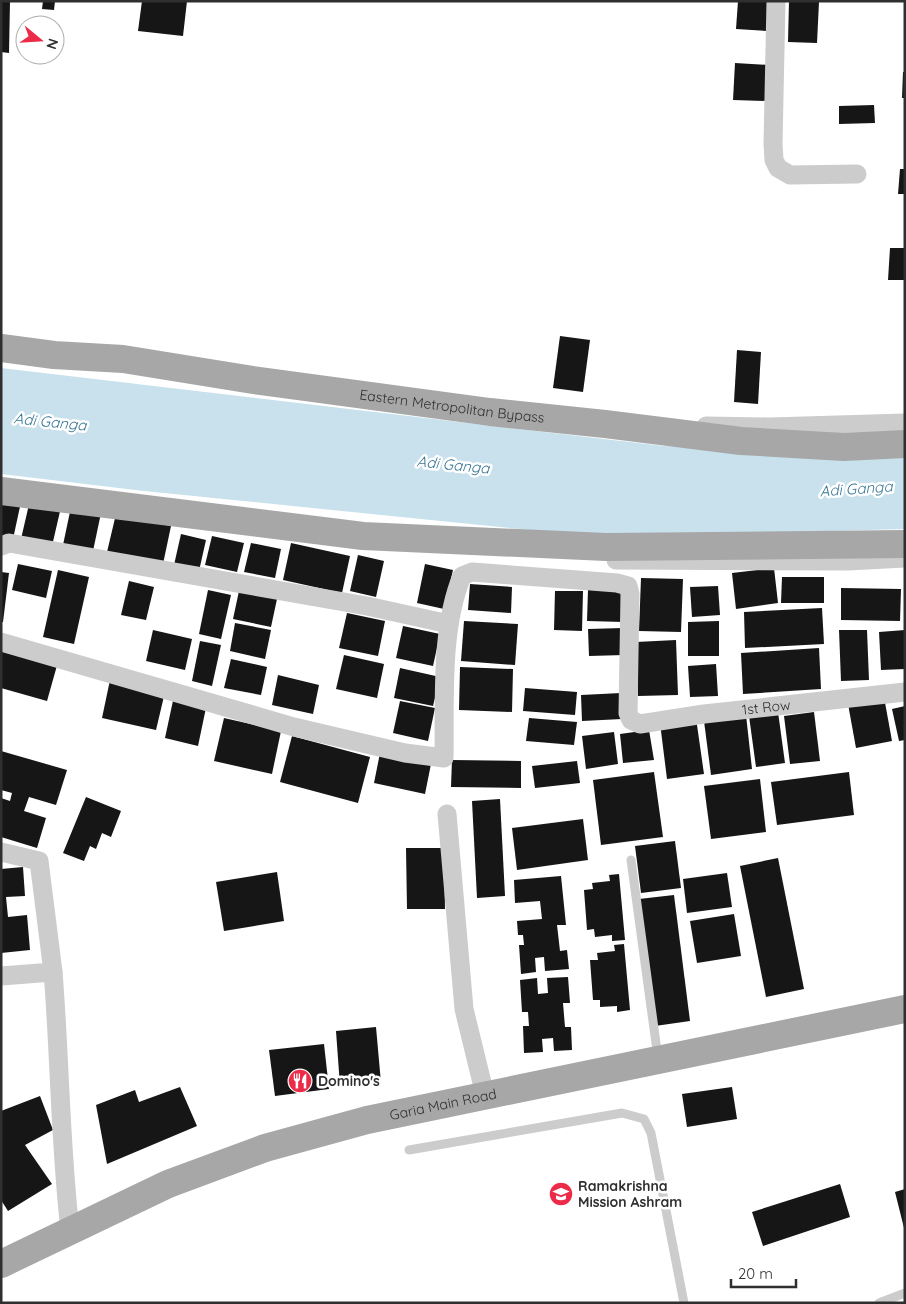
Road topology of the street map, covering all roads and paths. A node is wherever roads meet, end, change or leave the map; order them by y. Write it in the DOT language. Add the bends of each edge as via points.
graph roads {
  1 [pos="776,1"];
  2 [pos="857,174"];
  3 [pos="1,348"];
  4 [pos="905,423"];
  5 [pos="647,429"];
  6 [pos="905,444"];
  7 [pos="1,491"];
  8 [pos="905,544"];
  9 [pos="566,545"];
  10 [pos="1,546"];
  11 [pos="905,558"];
  12 [pos="449,624"];
  13 [pos="1,642"];
  14 [pos="905,692"];
  15 [pos="447,814"];
  16 [pos="1,852"];
  17 [pos="631,860"];
  18 [pos="52,972"];
  19 [pos="1,976"];
  20 [pos="905,1009"];
  21 [pos="658,1060"];
  22 [pos="485,1096"];
  23 [pos="410,1150"];
  24 [pos="70,1230"];
  25 [pos="1,1264"];
  26 [pos="905,1293"];
  27 [pos="684,1303"];
  28 [pos="879,1303"];
  1 -- 2 [label="street" via="774,160 778,168 790,175"];
  3 -- 5 [label="main road, Eastern Metropolitan Bypass" via="123,359 490,412"];
  4 -- 5 [label="street"];
  5 -- 6 [label="main road, Eastern Metropolitan Bypass" via="741,441 834,447"];
  7 -- 9 [label="main road" via="363,536"];
  8 -- 9 [label="main road"];
  9 -- 11 [label="street" via="604,560 848,561"];
  10 -- 12 [label="street" via="9,542 367,606"];
  12 -- 13 [label="street" via="444,758 405,754 294,727"];
  12 -- 14 [label="street, 1st Row" via="458,587 462,576 467,574 625,584 630,594 628,713 631,720 640,724"];
  15 -- 22 [label="street" via="464,1010"];
  16 -- 18 [label="street" via="39,861"];
  17 -- 21 [label="lane"];
  18 -- 19 [label="street"];
  18 -- 24 [label="street"];
  20 -- 21 [label="main road, Garia Main Road"];
  21 -- 22 [label="main road, Garia Main Road"];
  22 -- 24 [label="main road, Garia Main Road" via="367,1120 265,1148 168,1184"];
  23 -- 27 [label="lane" via="622,1113 644,1119 651,1133"];
  24 -- 25 [label="main road, Garia Main Road"];
  26 -- 28 [label="lane"];
}
